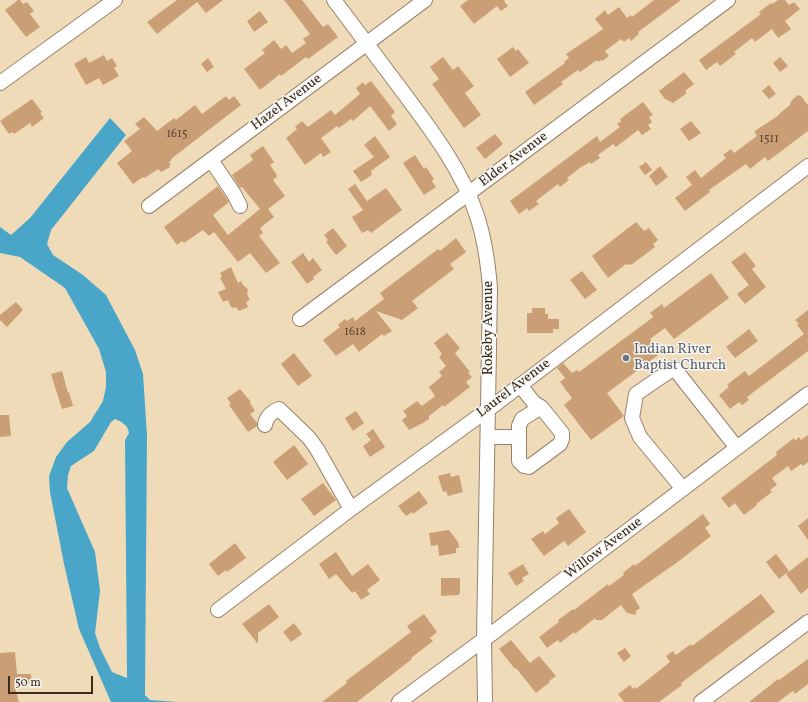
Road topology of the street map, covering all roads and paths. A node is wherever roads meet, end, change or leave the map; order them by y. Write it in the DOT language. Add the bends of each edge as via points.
graph roads {
  1 [pos="115,0"];
  2 [pos="334,0"];
  3 [pos="425,0"];
  4 [pos="728,0"];
  5 [pos="367,44"];
  6 [pos="0,83"];
  7 [pos="211,160"];
  8 [pos="808,166"];
  9 [pos="468,194"];
  10 [pos="149,206"];
  11 [pos="240,206"];
  12 [pos="300,319"];
  13 [pos="520,386"];
  14 [pos="808,394"];
  15 [pos="541,407"];
  16 [pos="488,410"];
  17 [pos="265,425"];
  18 [pos="488,437"];
  19 [pos="519,437"];
  20 [pos="737,448"];
  21 [pos="683,489"];
  22 [pos="351,509"];
  23 [pos="218,610"];
  24 [pos="808,622"];
  25 [pos="484,640"];
  26 [pos="399,702"];
  27 [pos="484,702"];
  28 [pos="489,702"];
  29 [pos="701,702"];
  1 -- 6 [label="street"];
  2 -- 5 [label="street, Rokeby Avenue"];
  3 -- 5 [label="street, Hazel Avenue"];
  4 -- 9 [label="street, Elder Avenue"];
  5 -- 7 [label="street, Hazel Avenue"];
  5 -- 9 [label="street, Rokeby Avenue" via="440,144"];
  7 -- 10 [label="street, Hazel Avenue"];
  7 -- 11 [label="street"];
  8 -- 13 [label="street, Laurel Avenue"];
  9 -- 12 [label="street, Elder Avenue"];
  9 -- 16 [label="street, Rokeby Avenue" via="482,235 488,266"];
  13 -- 15 [label="street" via="534,404"];
  13 -- 16 [label="street, Laurel Avenue"];
  14 -- 20 [label="street, Willow Avenue"];
  15 -- 19 [label="street" via="522,419"];
  15 -- 19 [label="street" via="562,433 560,444 529,467 519,461"];
  16 -- 18 [label="street, Rokeby Avenue"];
  16 -- 22 [label="street, Laurel Avenue"];
  17 -- 22 [label="street" via="266,420 279,409 309,438"];
  18 -- 19 [label="street"];
  18 -- 25 [label="street, Rokeby Avenue"];
  20 -- 21 [label="street, Willow Avenue"];
  20 -- 21 [label="street" via="674,368 636,394 632,418 640,437"];
  21 -- 25 [label="street, Willow Avenue"];
  22 -- 23 [label="street, Laurel Avenue"];
  24 -- 29 [label="street"];
  25 -- 26 [label="street, Willow Avenue"];
  25 -- 27 [label="street, Rokeby Avenue"];
  27 -- 28 [label="street"];
}
